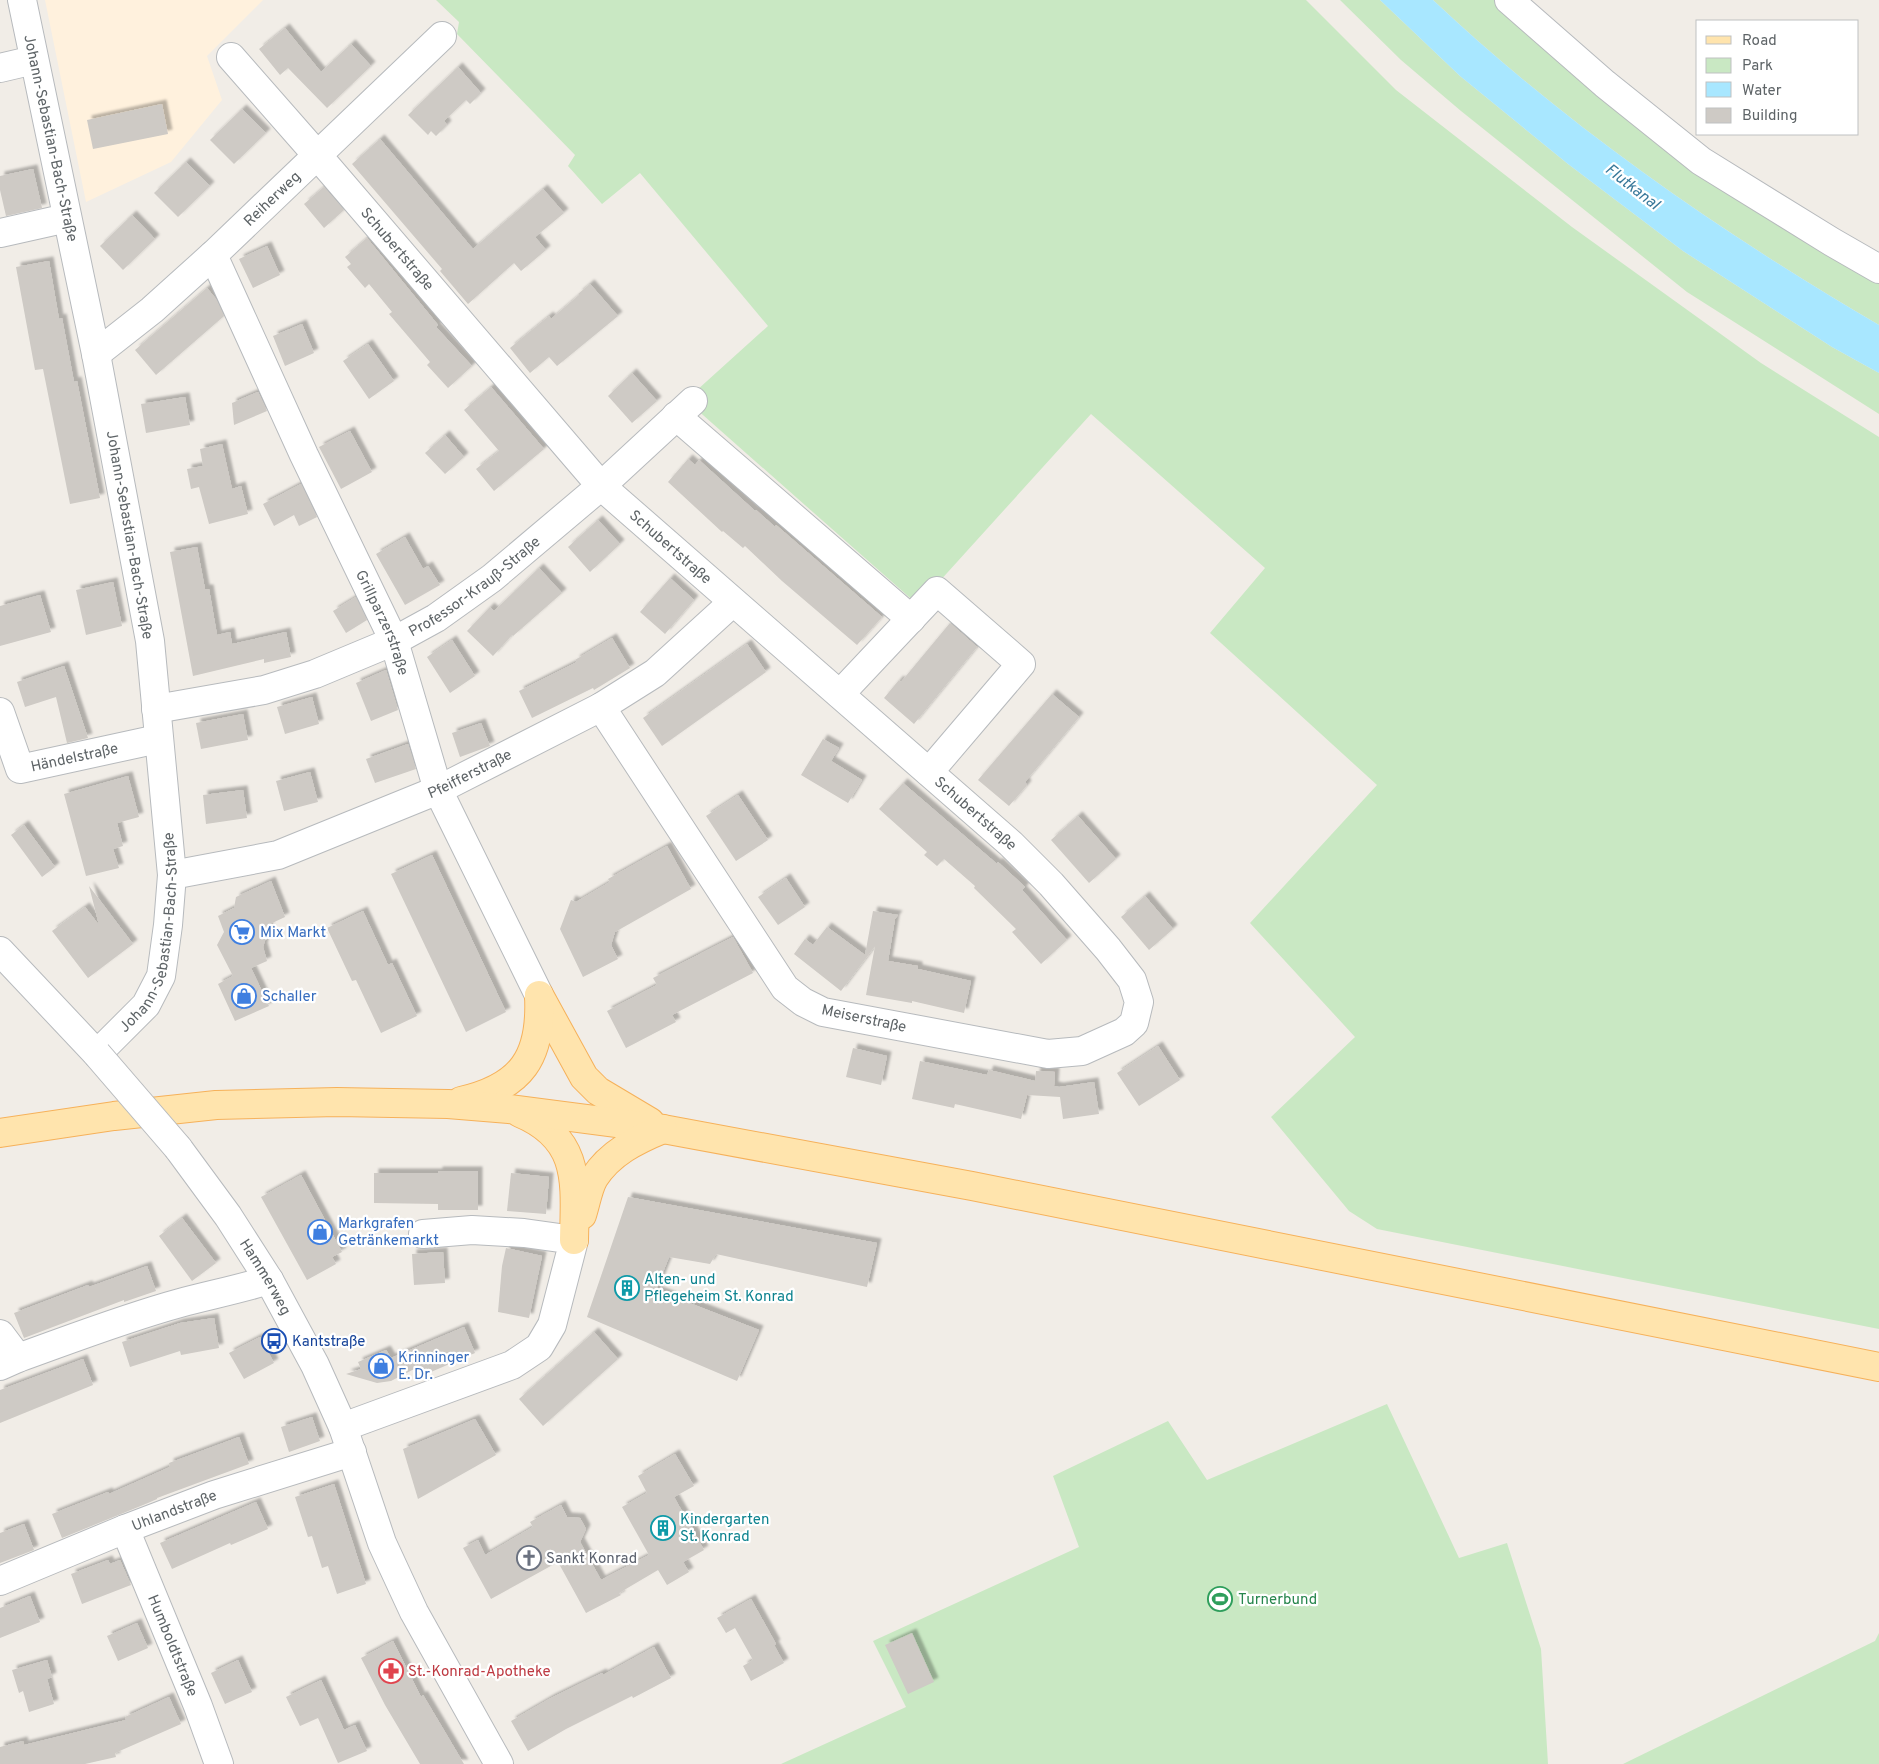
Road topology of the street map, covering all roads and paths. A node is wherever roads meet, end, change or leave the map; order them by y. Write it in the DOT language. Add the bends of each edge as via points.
graph roads {
  1 [pos="22,0"];
  2 [pos="1509,0"];
  3 [pos="442,36"];
  4 [pos="231,57"];
  5 [pos="34,60"];
  6 [pos="0,68"];
  7 [pos="317,155"];
  8 [pos="67,218"];
  9 [pos="0,233"];
  10 [pos="213,255"];
  11 [pos="1879,269"];
  12 [pos="96,354"];
  13 [pos="601,486"];
  14 [pos="733,602"];
  15 [pos="911,619"];
  16 [pos="394,641"];
  17 [pos="840,694"];
  18 [pos="601,707"];
  19 [pos="156,709"];
  20 [pos="0,712"];
  21 [pos="158,739"];
  22 [pos="929,772"];
  23 [pos="438,790"];
  24 [pos="172,875"];
  25 [pos="0,951"];
  26 [pos="539,995"];
  27 [pos="1139,1002"];
  28 [pos="97,1054"];
  29 [pos="448,1104"];
  30 [pos="509,1108"];
  31 [pos="663,1129"];
  32 [pos="0,1133"];
  33 [pos="423,1234"];
  34 [pos="574,1240"];
  35 [pos="269,1280"];
  36 [pos="0,1334"];
  37 [pos="9,1362"];
  38 [pos="1879,1367"];
  39 [pos="348,1440"];
  40 [pos="126,1529"];
  41 [pos="0,1581"];
  42 [pos="219,1764"];
  43 [pos="498,1764"];
  1 -- 5 [label="street, Johann-Sebastian-Bach-Straße"];
  2 -- 11 [label="street" via="1701,161"];
  3 -- 7 [label="street, Reiherweg"];
  4 -- 7 [label="street, Schubertstraße"];
  5 -- 6 [label="street"];
  5 -- 8 [label="street, Johann-Sebastian-Bach-Straße"];
  7 -- 10 [label="street, Reiherweg"];
  7 -- 13 [label="street, Schubertstraße"];
  8 -- 9 [label="street"];
  8 -- 12 [label="street, Johann-Sebastian-Bach-Straße"];
  10 -- 12 [label="street, Reiherweg" via="152,310"];
  10 -- 16 [label="street, Grillparzerstraße" via="304,455"];
  12 -- 19 [label="street, Johann-Sebastian-Bach-Straße" via="150,641"];
  13 -- 14 [label="street, Schubertstraße"];
  13 -- 15 [label="street, Professor-Krauß-Straße" via="685,409"];
  13 -- 16 [label="street, Professor-Krauß-Straße" via="492,578 436,618"];
  14 -- 17 [label="street, Schubertstraße"];
  14 -- 18 [label="street, Pfeifferstraße" via="655,673"];
  15 -- 17 [label="street"];
  15 -- 22 [label="street" via="937,591 1021,664"];
  16 -- 19 [label="street, Professor-Krauß-Straße" via="316,674 264,690"];
  16 -- 23 [label="street, Grillparzerstraße"];
  17 -- 22 [label="street, Schubertstraße"];
  18 -- 23 [label="street, Pfeifferstraße"];
  18 -- 27 [label="street, Meiserstraße" via="785,988 803,1002 823,1012 1048,1054 1082,1051 1124,1032 1134,1023"];
  19 -- 21 [label="street, Johann-Sebastian-Bach-Straße"];
  20 -- 21 [label="street, Händelstraße" via="20,768"];
  21 -- 24 [label="street, Johann-Sebastian-Bach-Straße"];
  22 -- 27 [label="street, Schubertstraße" via="1011,844 1050,884 1132,980"];
  23 -- 24 [label="street, Pfeifferstraße" via="278,855"];
  23 -- 26 [label="street, Grillparzerstraße"];
  24 -- 28 [label="street, Johann-Sebastian-Bach-Straße" via="160,976 146,1005"];
  25 -- 28 [label="street, Hammerweg"];
  26 -- 29 [label="main road" via="538,1034 527,1062 514,1079 480,1097"];
  26 -- 31 [label="main road" via="584,1077 598,1091"];
  28 -- 35 [label="street, Hammerweg, bridge" via="178,1148 228,1216"];
  29 -- 30 [label="main road"];
  29 -- 32 [label="main road" via="216,1105"];
  30 -- 31 [label="main road"];
  30 -- 34 [label="main road" via="536,1120 557,1138 570,1159 576,1184"];
  31 -- 34 [label="main road" via="612,1155 594,1179"];
  31 -- 38 [label="main road" via="972,1186"];
  33 -- 34 [label="street" via="472,1230"];
  34 -- 39 [label="street, Uhlandstraße" via="552,1325 538,1347 512,1365"];
  35 -- 37 [label="street" via="180,1303"];
  35 -- 39 [label="street, Hammerweg" via="315,1365"];
  36 -- 37 [label="street"];
  39 -- 40 [label="street, Uhlandstraße"];
  39 -- 43 [label="street, Hammerweg" via="382,1543 410,1604"];
  40 -- 41 [label="street, Uhlandstraße"];
  40 -- 42 [label="street, Humboldtstraße"];
}
